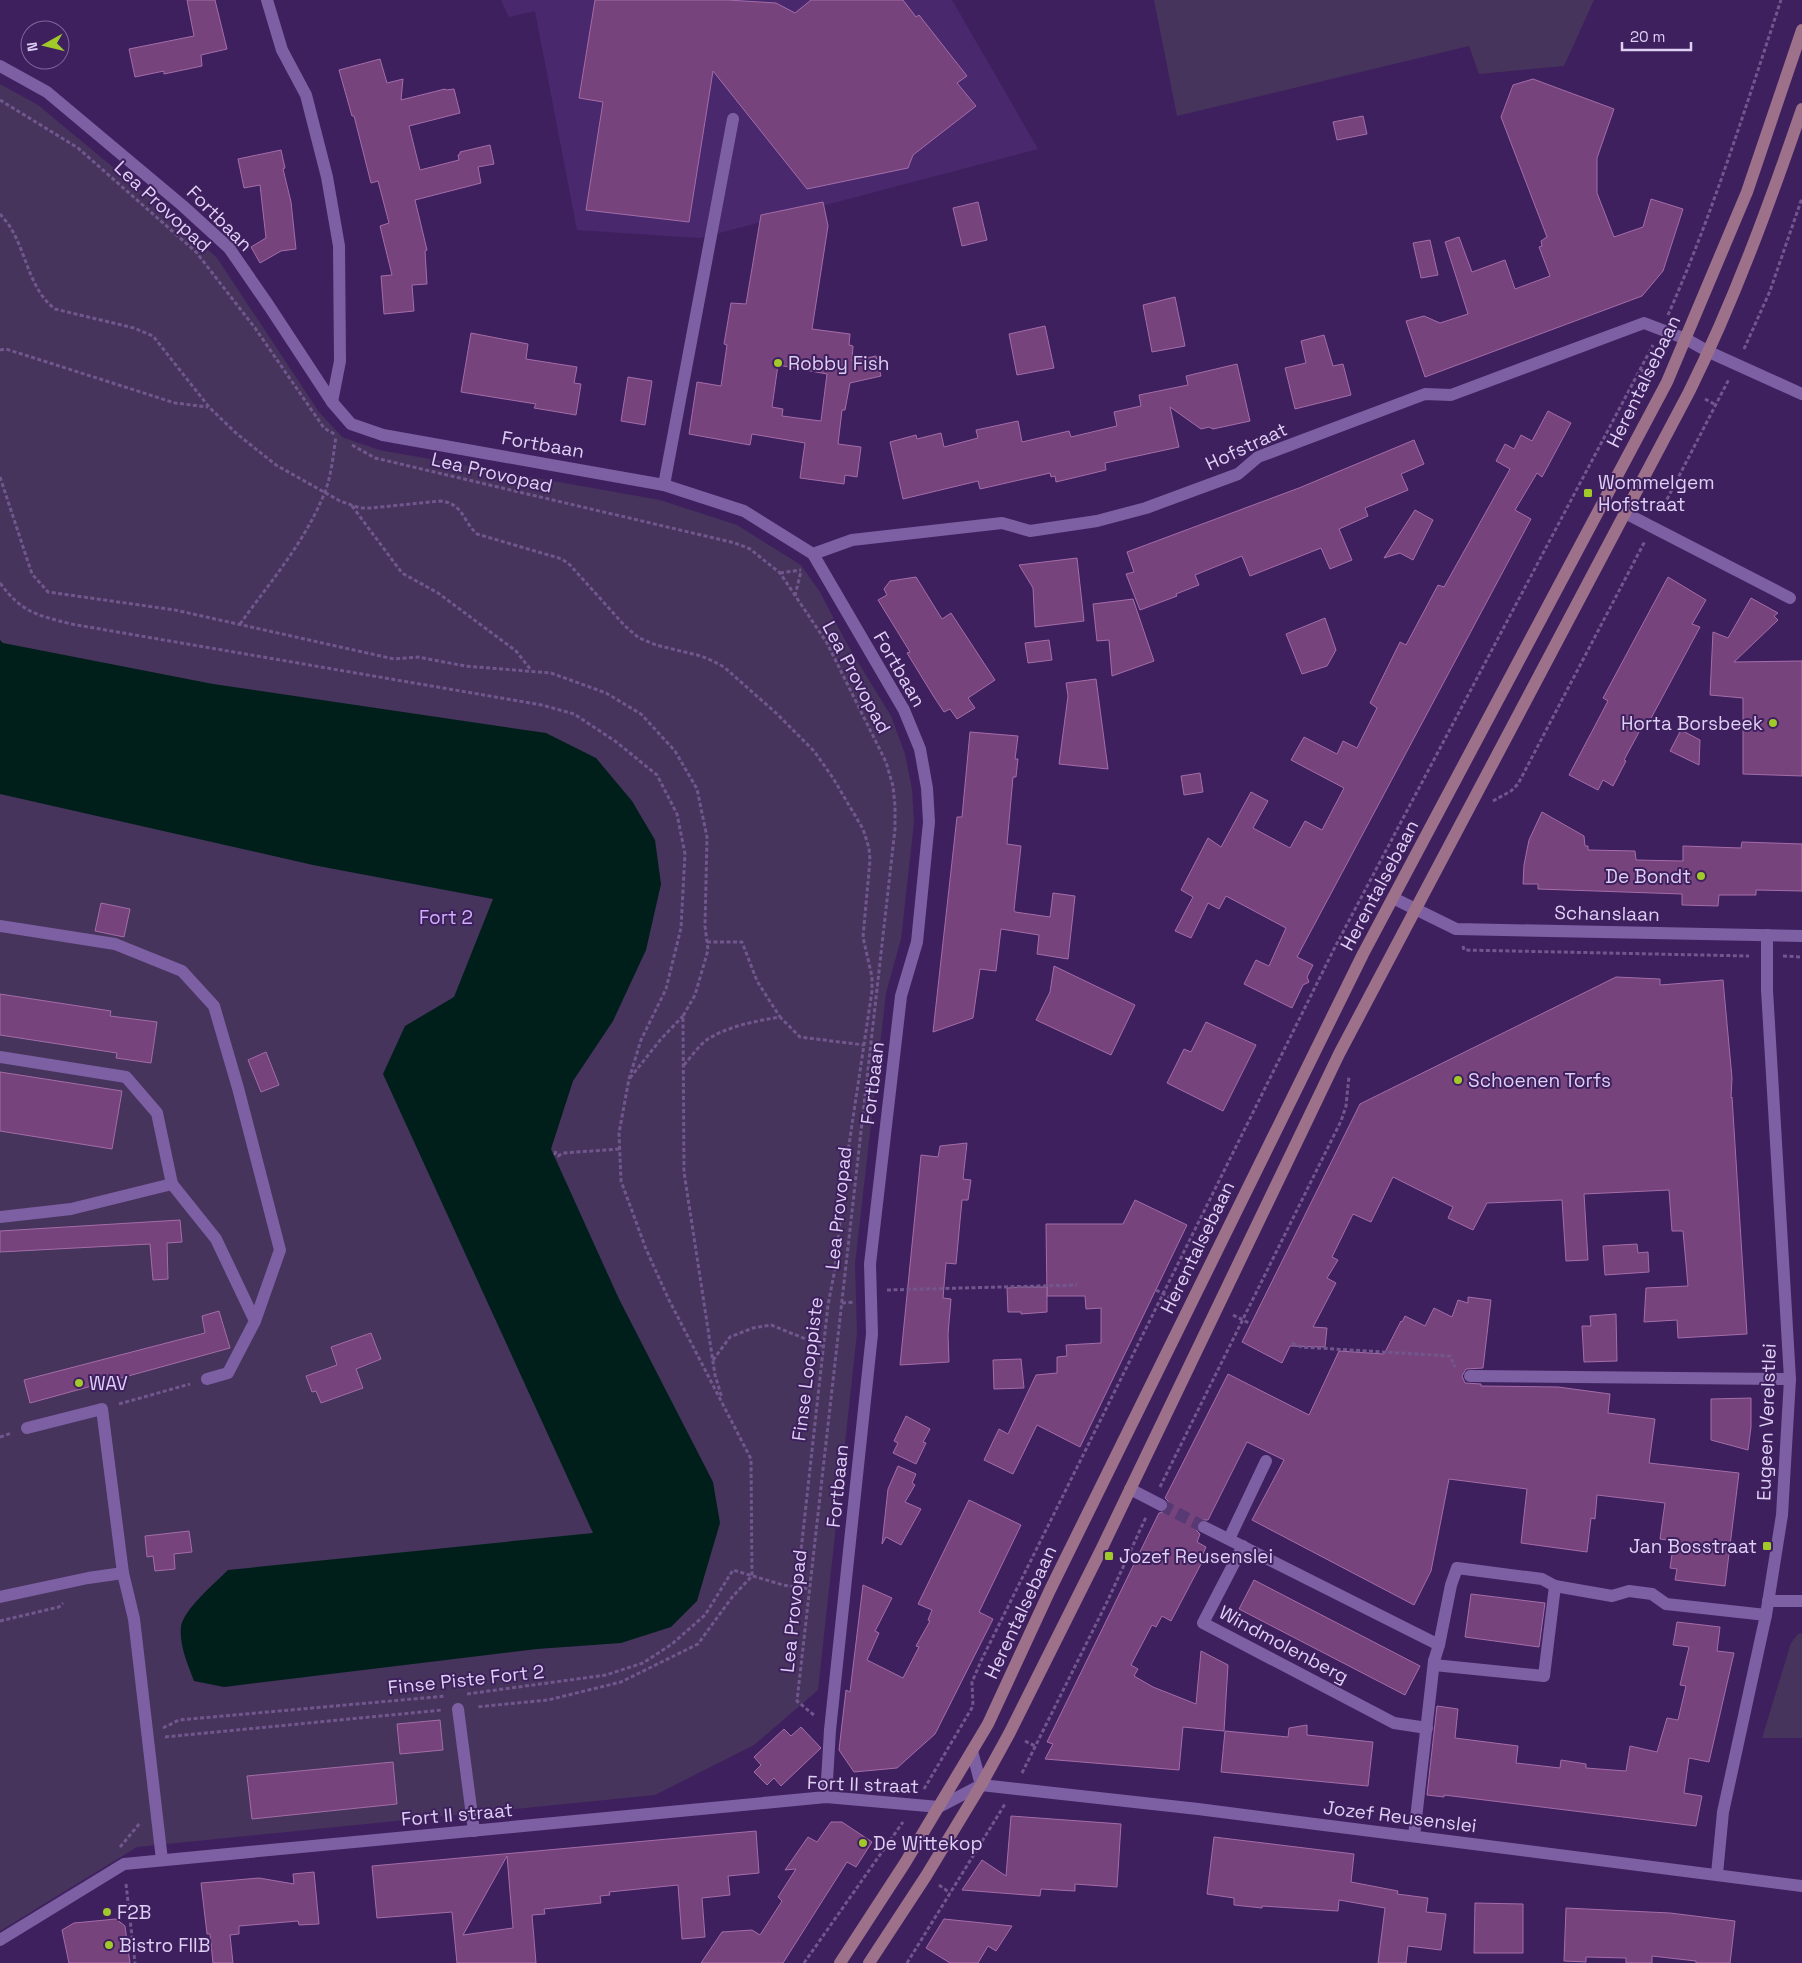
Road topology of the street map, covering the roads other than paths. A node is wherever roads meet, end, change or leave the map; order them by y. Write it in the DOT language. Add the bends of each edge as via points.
graph roads {
  1 [pos="267,0"];
  2 [pos="1802,30"];
  3 [pos="0,66"];
  4 [pos="1802,109"];
  5 [pos="733,119"];
  6 [pos="1686,340"];
  7 [pos="1708,352"];
  8 [pos="1802,394"];
  9 [pos="332,402"];
  10 [pos="664,485"];
  11 [pos="1625,513"];
  12 [pos="813,554"];
  13 [pos="1790,598"];
  14 [pos="1393,898"];
  15 [pos="1415,910"];
  16 [pos="0,926"];
  17 [pos="1767,935"];
  18 [pos="1802,936"];
  19 [pos="0,1057"];
  20 [pos="172,1184"];
  21 [pos="0,1216"];
  22 [pos="255,1321"];
  23 [pos="1470,1376"];
  24 [pos="207,1379"];
  25 [pos="1790,1379"];
  26 [pos="27,1428"];
  27 [pos="1266,1461"];
  28 [pos="1130,1489"];
  29 [pos="1157,1503"];
  30 [pos="1204,1527"];
  31 [pos="1229,1539"];
  32 [pos="1243,1546"];
  33 [pos="123,1573"];
  34 [pos="1555,1586"];
  35 [pos="0,1597"];
  36 [pos="1768,1601"];
  37 [pos="1802,1601"];
  38 [pos="1766,1615"];
  39 [pos="1438,1645"];
  40 [pos="1434,1663"];
  41 [pos="458,1709"];
  42 [pos="1427,1728"];
  43 [pos="972,1751"];
  44 [pos="981,1785"];
  45 [pos="826,1797"];
  46 [pos="938,1807"];
  47 [pos="474,1831"];
  48 [pos="1414,1836"];
  49 [pos="162,1860"];
  50 [pos="1717,1874"];
  51 [pos="1802,1886"];
  52 [pos="0,1940"];
  53 [pos="840,1963"];
  54 [pos="870,1963"];
  1 -- 9 [label="street" via="282,50 306,95 327,177 337,236 340,361"];
  2 -- 6 [label="main road, Herentalsebaan" via="1747,192"];
  3 -- 9 [label="street, Fortbaan" via="47,92 184,206 229,248"];
  4 -- 7 [label="main road" via="1770,202"];
  5 -- 10 [label="street"];
  6 -- 7 [label="street, Hofstraat"];
  6 -- 12 [label="street, Hofstraat" via="1644,323 1451,395 1425,394 1258,456 1238,474 1146,508 1096,522 1030,531 1002,523 852,540"];
  6 -- 14 [label="main road, Herentalsebaan" via="1663,390"];
  7 -- 8 [label="street, Hofstraat"];
  7 -- 11 [label="main road"];
  9 -- 10 [label="street, Fortbaan" via="351,424 383,435"];
  10 -- 12 [label="street, Fortbaan" via="744,511"];
  11 -- 13 [label="street"];
  11 -- 15 [label="main road"];
  12 -- 45 [label="street, Fortbaan" via="904,710 920,749 929,822 917,942 901,996 870,1264 872,1334 830,1730"];
  14 -- 15 [label="street, Schanslaan"];
  14 -- 43 [label="main road, Herentalsebaan" via="1319,1042 1050,1590 988,1724"];
  15 -- 17 [label="street, Schanslaan" via="1456,929"];
  15 -- 28 [label="main road" via="1339,1054"];
  16 -- 22 [label="street" via="115,944 182,971 214,1006 280,1250"];
  17 -- 18 [label="street, Schanslaan"];
  17 -- 25 [label="street, Eugeen Verelstlei" via="1767,990"];
  19 -- 20 [label="street" via="126,1077 157,1113"];
  20 -- 21 [label="street" via="71,1209"];
  20 -- 22 [label="street" via="216,1239"];
  22 -- 24 [label="street" via="228,1373"];
  23 -- 25 [label="street"];
  25 -- 36 [label="street, Eugeen Verelstlei" via="1782,1514"];
  26 -- 33 [label="street" via="102,1409"];
  27 -- 31 [label="street"];
  28 -- 29 [label="street"];
  28 -- 44 [label="main road"];
  30 -- 31 [label="street"];
  31 -- 32 [label="street"];
  32 -- 39 [label="street"];
  32 -- 42 [label="street, Windmolenberg" via="1203,1623 1394,1723"];
  33 -- 35 [label="street"];
  33 -- 49 [label="street" via="134,1619"];
  34 -- 38 [label="street" via="1612,1596 1630,1591 1652,1594 1666,1604"];
  34 -- 39 [label="street" via="1542,1578 1457,1568 1450,1585"];
  34 -- 40 [label="street" via="1544,1676"];
  36 -- 37 [label="street"];
  36 -- 38 [label="street, Eugeen Verelstlei"];
  38 -- 50 [label="street, Eugeen Verelstlei" via="1723,1812"];
  39 -- 40 [label="street"];
  40 -- 42 [label="street"];
  41 -- 47 [label="street"];
  42 -- 48 [label="street"];
  43 -- 44 [label="street"];
  43 -- 46 [label="main road, Herentalsebaan"];
  44 -- 46 [label="street"];
  44 -- 48 [label="street, Jozef Reusenslei"];
  44 -- 54 [label="main road"];
  45 -- 46 [label="street, Fort II straat"];
  45 -- 47 [label="street, Fort II straat"];
  46 -- 53 [label="main road, Herentalsebaan"];
  47 -- 49 [label="street, Fort II straat"];
  48 -- 50 [label="street, Jozef Reusenslei"];
  49 -- 52 [label="street, Fort II straat" via="124,1864"];
  50 -- 51 [label="street, Jozef Reusenslei"];
}
